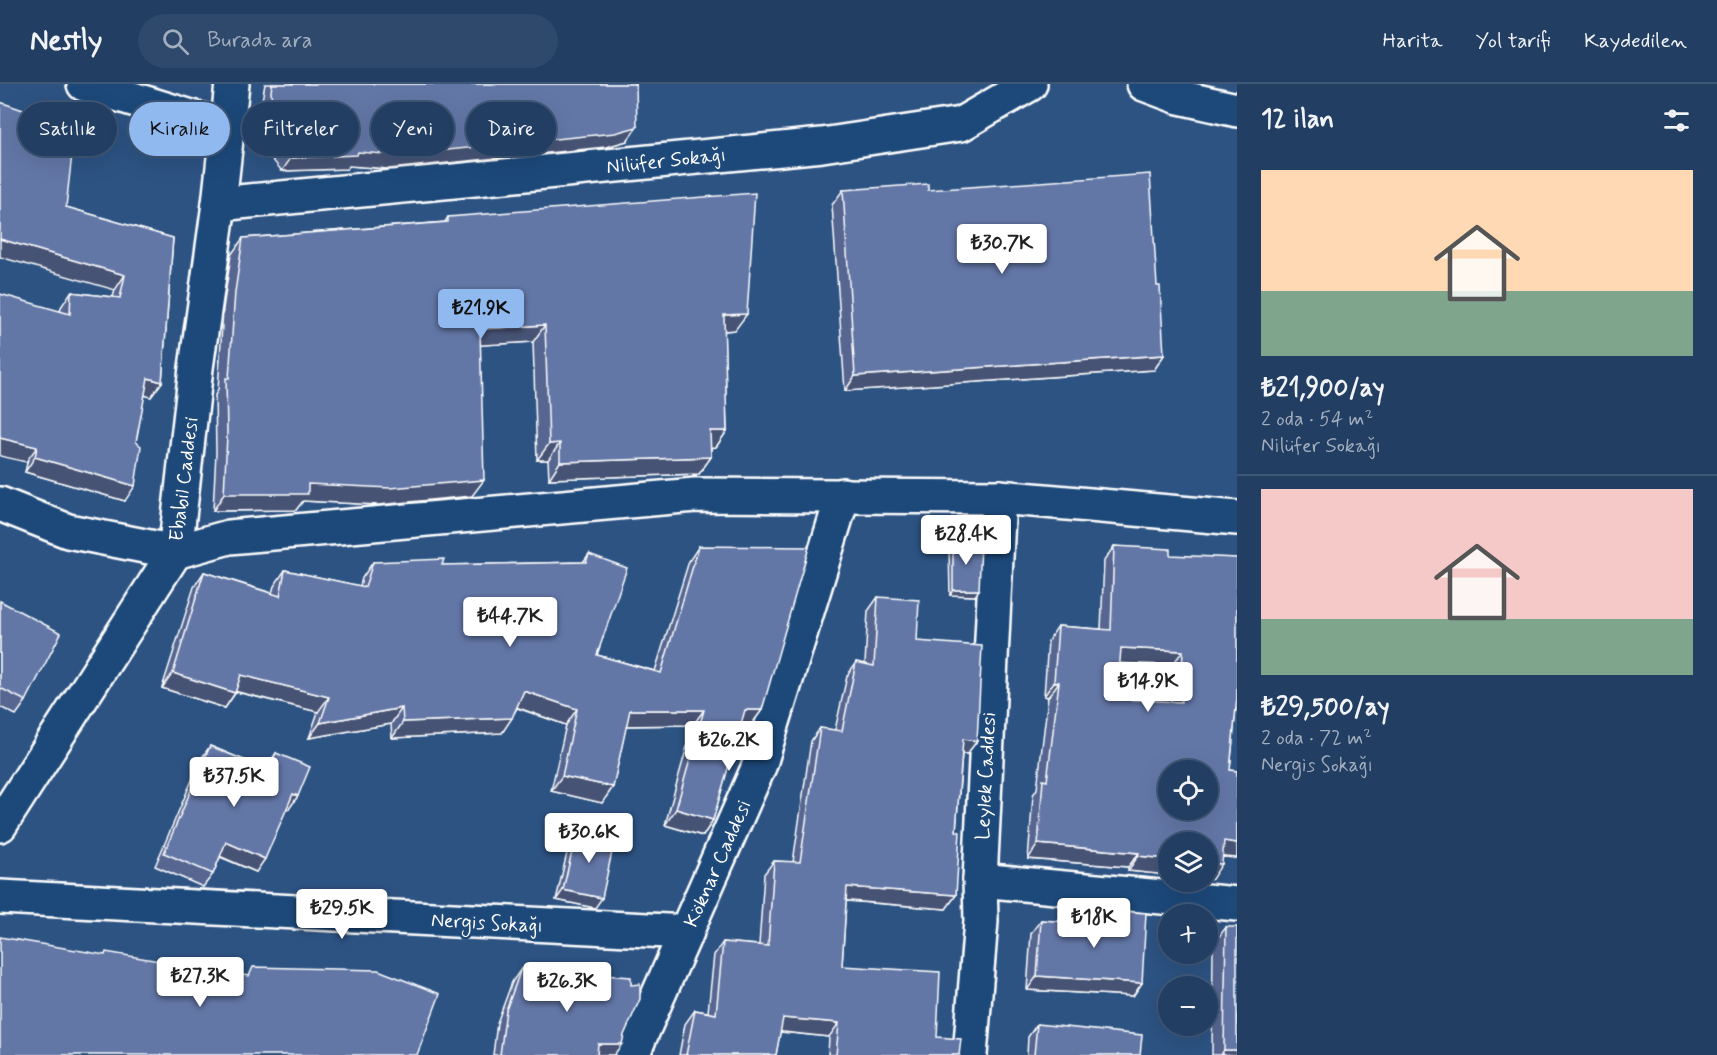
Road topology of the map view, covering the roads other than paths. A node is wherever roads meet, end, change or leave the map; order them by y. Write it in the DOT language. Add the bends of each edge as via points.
graph roads {
  1 [pos="84,84"];
  2 [pos="232,84"];
  3 [pos="1030,84"];
  4 [pos="1144,84"];
  5 [pos="142,102"];
  6 [pos="230,102"];
  7 [pos="1237,110"];
  8 [pos="224,156"];
  9 [pos="219,204"];
  10 [pos="843,495"];
  11 [pos="999,497"];
  12 [pos="0,504"];
  13 [pos="1237,518"];
  14 [pos="175,552"];
  15 [pos="0,825"];
  16 [pos="980,880"];
  17 [pos="0,897"];
  18 [pos="1237,904"];
  19 [pos="687,932"];
  20 [pos="632,1055"];
  21 [pos="970,1055"];
  1 -- 5 [label="street"];
  2 -- 6 [label="street, Ebabil Caddesi"];
  3 -- 9 [label="street, Nilüfer Sokağı" via="961,124 822,145"];
  4 -- 7 [label="street" via="1179,97"];
  8 -- 9 [label="street, Ebabil Caddesi"];
  9 -- 14 [label="street, Ebabil Caddesi"];
  10 -- 11 [label="street"];
  10 -- 14 [label="street" via="695,495 229,537"];
  10 -- 19 [label="street, Köknar Caddesi" via="760,764"];
  11 -- 13 [label="street"];
  11 -- 16 [label="street, Leylek Caddesi"];
  12 -- 14 [label="street" via="68,531"];
  14 -- 15 [label="street, Ebabil Caddesi"];
  16 -- 18 [label="street"];
  16 -- 21 [label="street, Leylek Caddesi" via="981,921"];
  17 -- 19 [label="street, Nergis Sokağı"];
  19 -- 20 [label="street, Köknar Caddesi"];
}
